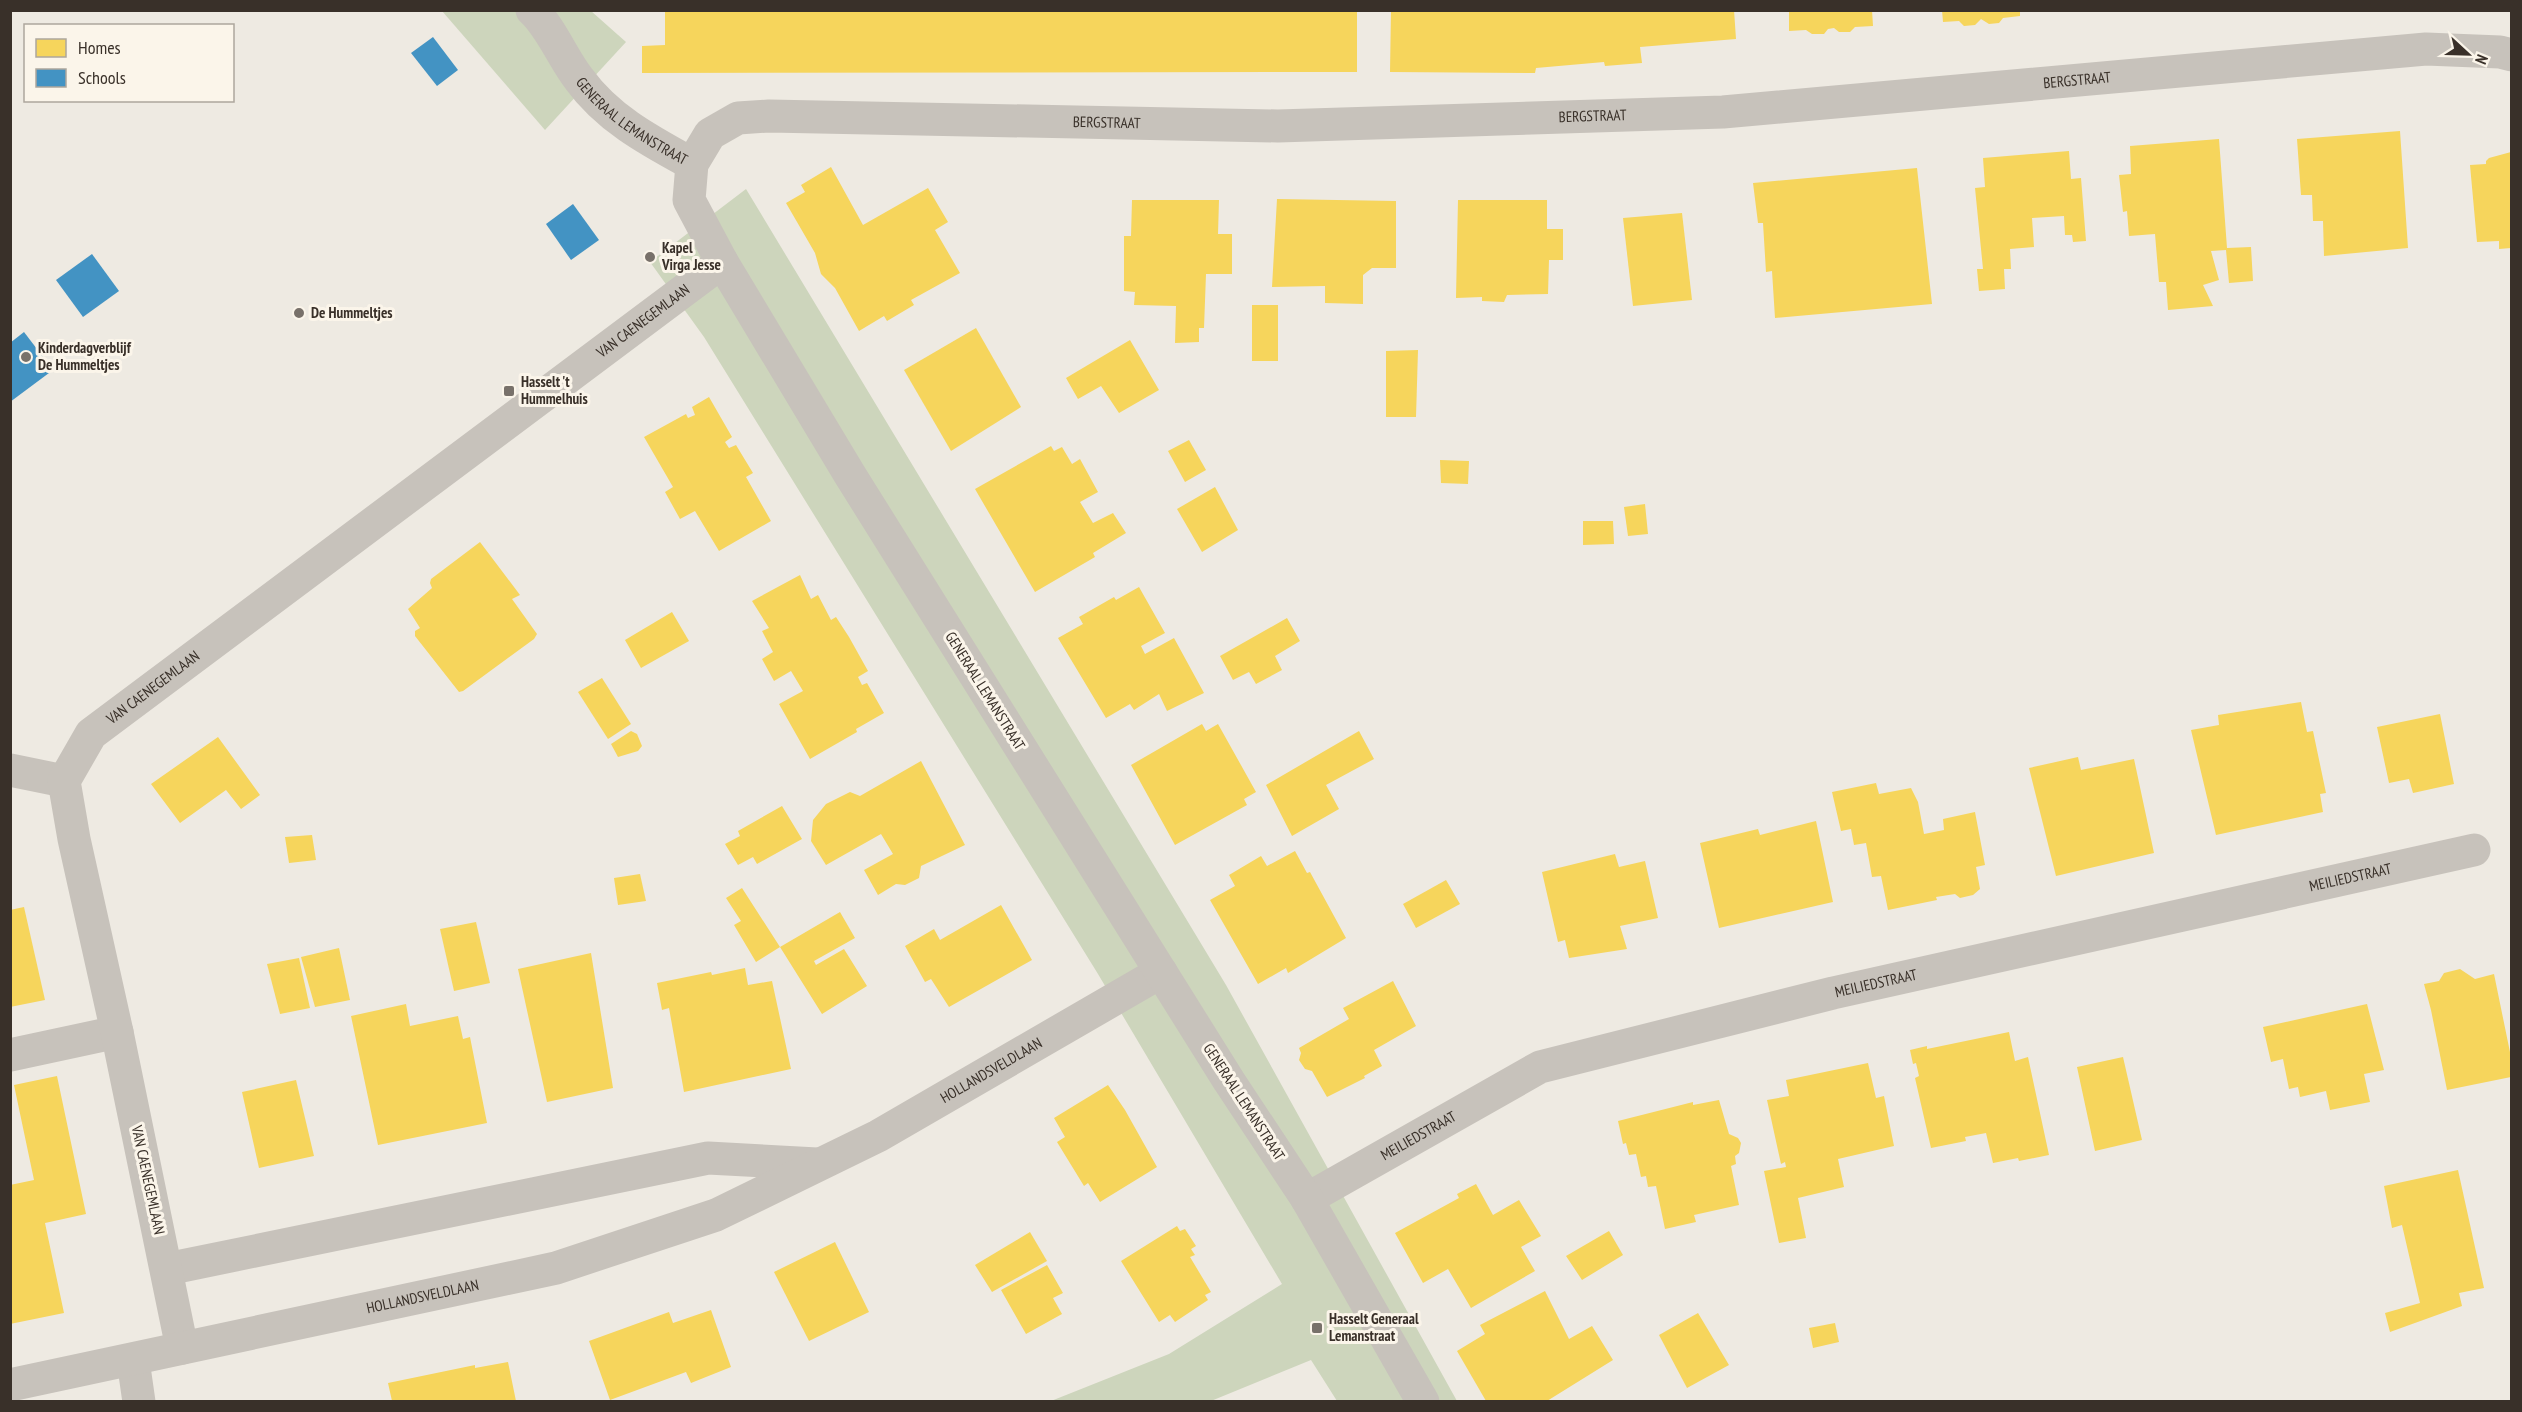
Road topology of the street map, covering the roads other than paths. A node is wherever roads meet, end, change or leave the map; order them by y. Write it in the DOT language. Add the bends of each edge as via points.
graph roads {
  1 [pos="532,10"];
  2 [pos="2511,55"];
  3 [pos="692,164"];
  4 [pos="722,262"];
  5 [pos="10,770"];
  6 [pos="64,781"];
  7 [pos="2475,850"];
  8 [pos="1161,972"];
  9 [pos="117,1032"];
  10 [pos="10,1055"];
  11 [pos="820,1165"];
  12 [pos="1307,1199"];
  13 [pos="167,1269"];
  14 [pos="182,1348"];
  15 [pos="133,1360"];
  16 [pos="10,1385"];
  17 [pos="139,1401"];
  18 [pos="1422,1401"];
  1 -- 3 [label="street, GENERAAL LEMANSTRAAT" via="579,81 608,112"];
  2 -- 3 [label="street, BERGSTRAAT" via="2426,49 1711,112 1278,126 769,116 738,118 710,135"];
  3 -- 4 [label="street, GENERAAL LEMANSTRAAT" via="689,200"];
  4 -- 6 [label="street, VAN CAENEGEMLAAN" via="91,734"];
  4 -- 8 [label="street, GENERAAL LEMANSTRAAT" via="856,486"];
  5 -- 6 [label="street"];
  6 -- 9 [label="street, VAN CAENEGEMLAAN"];
  7 -- 12 [label="street, MEILIEDSTRAAT" via="1833,993 1540,1067"];
  8 -- 11 [label="street, HOLLANDSVELDLAAN" via="878,1136"];
  8 -- 12 [label="street, GENERAAL LEMANSTRAAT"];
  9 -- 10 [label="street"];
  9 -- 13 [label="street, VAN CAENEGEMLAAN"];
  11 -- 13 [label="street" via="708,1158"];
  11 -- 14 [label="street, HOLLANDSVELDLAAN" via="716,1215 556,1268"];
  12 -- 18 [label="street, GENERAAL LEMANSTRAAT"];
  13 -- 14 [label="street, VAN CAENEGEMLAAN"];
  14 -- 15 [label="street, HOLLANDSVELDLAAN"];
  15 -- 16 [label="street, HOLLANDSVELDLAAN"];
  15 -- 17 [label="street"];
}
